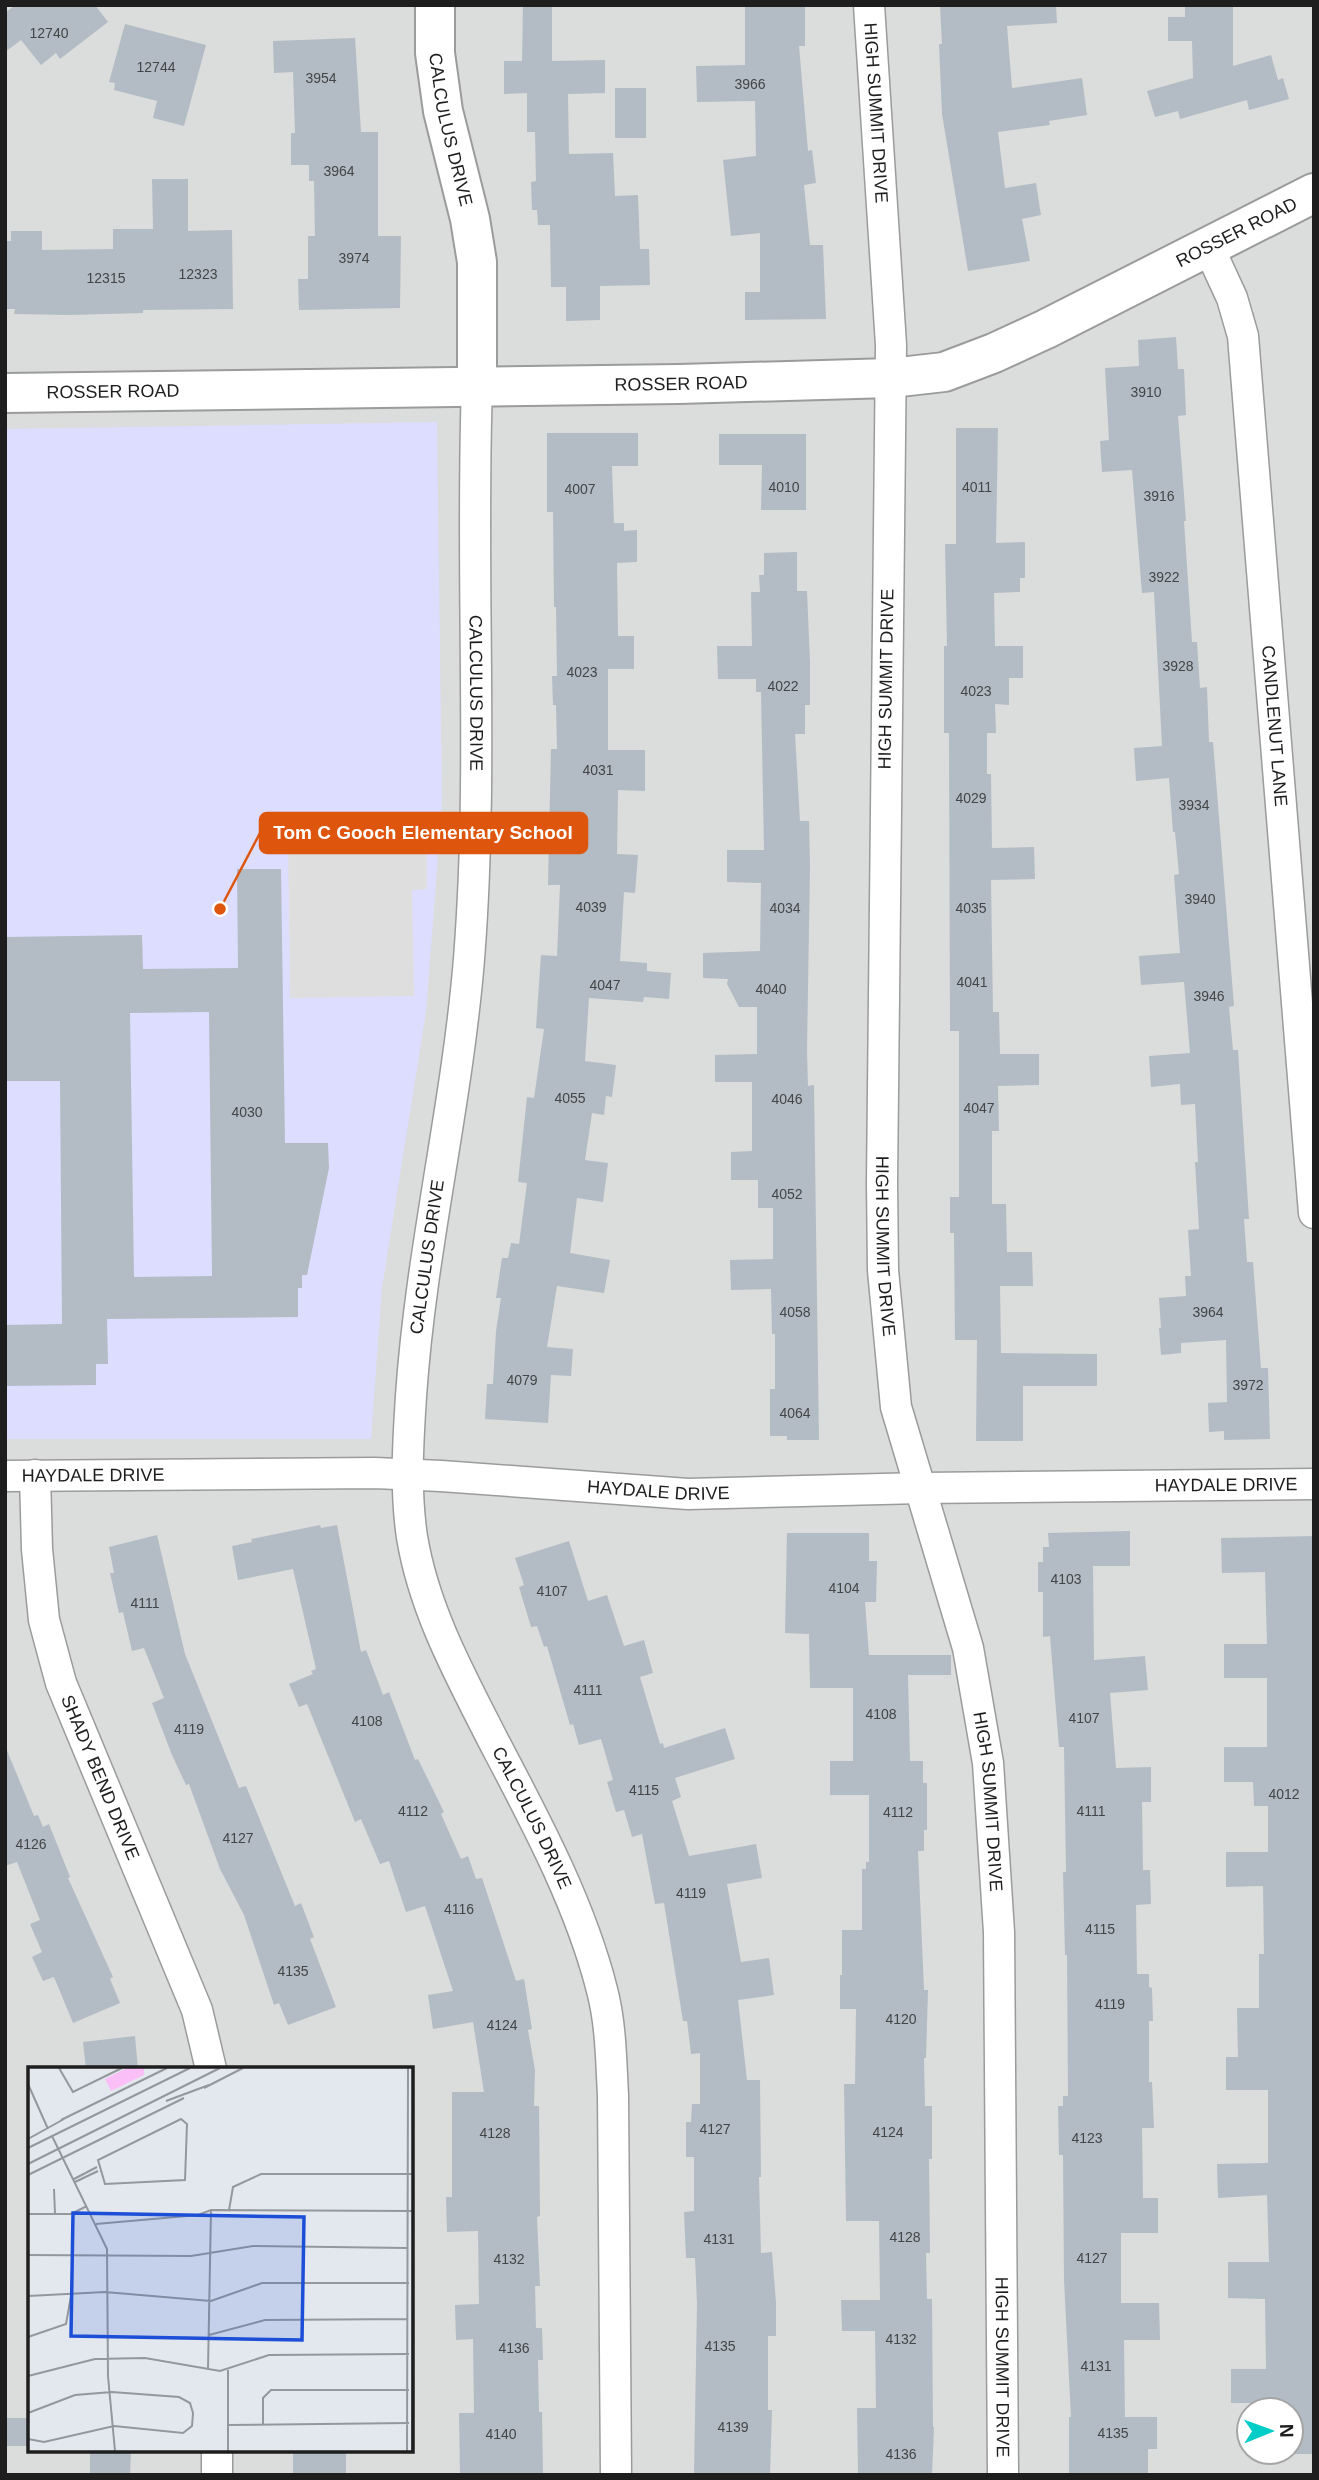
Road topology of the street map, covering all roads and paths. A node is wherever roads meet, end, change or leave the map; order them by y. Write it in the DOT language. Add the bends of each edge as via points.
graph roads {
  1 [pos="435,5"];
  2 [pos="869,5"];
  3 [pos="1314,193"];
  4 [pos="1209,246"];
  5 [pos="891,378"];
  6 [pos="478,387"];
  7 [pos="5,393"];
  8 [pos="1314,1213"];
  9 [pos="35,1475"];
  10 [pos="408,1475"];
  11 [pos="5,1476"];
  12 [pos="1314,1484"];
  13 [pos="922,1488"];
  14 [pos="211,2067"];
  15 [pos="217,2452"];
  16 [pos="217,2475"];
  17 [pos="616,2475"];
  18 [pos="1003,2475"];
  1 -- 6 [label="street, CALCULUS DRIVE" via="435,53 443,111 477,262"];
  2 -- 5 [label="street, HIGH SUMMIT DRIVE"];
  3 -- 4 [label="street, ROSSER ROAD"];
  4 -- 5 [label="street, ROSSER ROAD" via="994,353 944,372"];
  4 -- 8 [label="street, CANDLENUT LANE" via="1243,336"];
  5 -- 6 [label="street, ROSSER ROAD"];
  5 -- 13 [label="street, HIGH SUMMIT DRIVE" via="883,1270 897,1407"];
  6 -- 7 [label="street, ROSSER ROAD"];
  6 -- 10 [label="street, CALCULUS DRIVE" via="474,872 469,951 415,1343"];
  9 -- 10 [label="street, HAYDALE DRIVE"];
  9 -- 11 [label="street, HAYDALE DRIVE"];
  9 -- 14 [label="street, SHADY BEND DRIVE" via="44,1620 61,1683 197,2010"];
  10 -- 13 [label="street, HAYDALE DRIVE" via="688,1494"];
  10 -- 17 [label="street, CALCULUS DRIVE" via="413,1540 449,1655 580,1920 603,1993 613,2095"];
  12 -- 13 [label="street, HAYDALE DRIVE"];
  13 -- 18 [label="street, HIGH SUMMIT DRIVE" via="968,1648 989,1763 999,1931"];
  15 -- 16 [label="street"];
}
